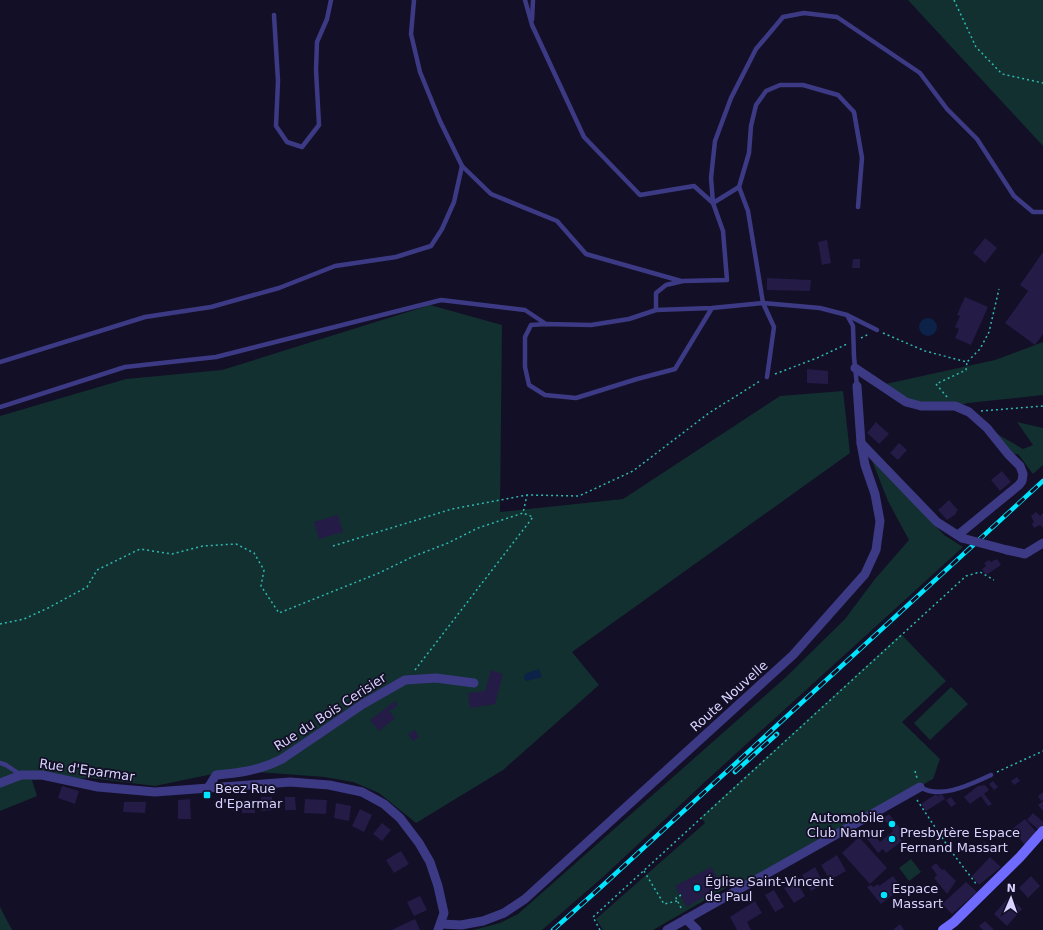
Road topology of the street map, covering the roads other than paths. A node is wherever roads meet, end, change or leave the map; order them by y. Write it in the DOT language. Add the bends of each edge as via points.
graph roads {
  1 [pos="331,0"];
  2 [pos="414,0"];
  3 [pos="525,0"];
  4 [pos="533,0"];
  5 [pos="274,15"];
  6 [pos="532,25"];
  7 [pos="462,166"];
  8 [pos="738,187"];
  9 [pos="713,203"];
  10 [pos="858,207"];
  11 [pos="1043,212"];
  12 [pos="683,282"];
  13 [pos="763,303"];
  14 [pos="712,308"];
  15 [pos="656,310"];
  16 [pos="847,314"];
  17 [pos="546,324"];
  18 [pos="878,330"];
  19 [pos="0,362"];
  20 [pos="855,368"];
  21 [pos="767,377"];
  22 [pos="857,386"];
  23 [pos="0,407"];
  24 [pos="861,443"];
  25 [pos="960,537"];
  26 [pos="1043,543"];
  27 [pos="474,683"];
  28 [pos="0,763"];
  29 [pos="21,774"];
  30 [pos="991,775"];
  31 [pos="0,783"];
  32 [pos="920,787"];
  33 [pos="208,788"];
  34 [pos="1043,831"];
  35 [pos="686,919"];
  36 [pos="440,927"];
  37 [pos="667,930"];
  38 [pos="697,930"];
  39 [pos="943,930"];
  1 -- 5 [label="lane" via="318,42 318,124 302,147 287,142 276,126 278,81"];
  2 -- 7 [label="lane" via="411,34 420,72 440,122"];
  3 -- 6 [label="lane"];
  4 -- 6 [label="lane"];
  6 -- 9 [label="lane" via="584,137 640,195 694,186"];
  7 -- 12 [label="lane" via="491,194 558,221 586,254"];
  7 -- 19 [label="lane" via="454,202 431,246 396,257 335,266 279,288 211,307 145,318"];
  8 -- 9 [label="lane"];
  8 -- 10 [label="lane" via="749,153 756,105 766,91 780,85 803,85 838,95 854,112 862,158"];
  8 -- 13 [label="lane" via="748,211"];
  9 -- 11 [label="lane" via="711,178 715,141 731,98 756,49 783,17 804,13 837,17 920,73 947,108 977,139 1014,196 1033,212"];
  9 -- 12 [label="lane" via="723,231 727,280"];
  12 -- 15 [label="lane" via="666,285 656,293"];
  13 -- 14 [label="lane"];
  13 -- 16 [label="lane" via="820,308"];
  13 -- 21 [label="lane" via="774,327"];
  14 -- 15 [label="lane"];
  14 -- 17 [label="lane" via="676,368 576,398 545,395 529,385 525,367 525,337 531,325"];
  15 -- 17 [label="lane" via="629,319 591,325"];
  16 -- 18 [label="lane"];
  16 -- 20 [label="lane" via="853,326"];
  17 -- 23 [label="lane" via="525,310 441,300 216,357 125,367"];
  20 -- 22 [label="lane"];
  20 -- 25 [label="street" via="906,402 921,406 955,406 969,412 987,428 1020,466 1023,474 1019,485"];
  22 -- 24 [label="street, Route Nouvelle"];
  24 -- 25 [label="street" via="937,522"];
  24 -- 36 [label="street, Route Nouvelle" via="865,465 876,494 880,521 876,550 865,574 794,655 525,899 504,913 483,921"];
  25 -- 26 [label="street, bridge" via="1025,554"];
  27 -- 33 [label="street, Rue du Bois Cerisier" via="436,678 405,680 363,704 282,759 255,770 216,776"];
  28 -- 29 [label="lane"];
  29 -- 31 [label="street"];
  29 -- 33 [label="street, Rue d'Eparmar" via="42,775 98,787 155,792"];
  30 -- 32 [label="lane" via="956,789 927,791"];
  32 -- 35 [label="street"];
  33 -- 36 [label="street, Rue d'Eparmar" via="290,782 329,785 362,792 384,804 400,818 430,862 444,913"];
  34 -- 39 [label="main road" via="983,894"];
  35 -- 37 [label="street"];
  35 -- 38 [label="street"];
}
